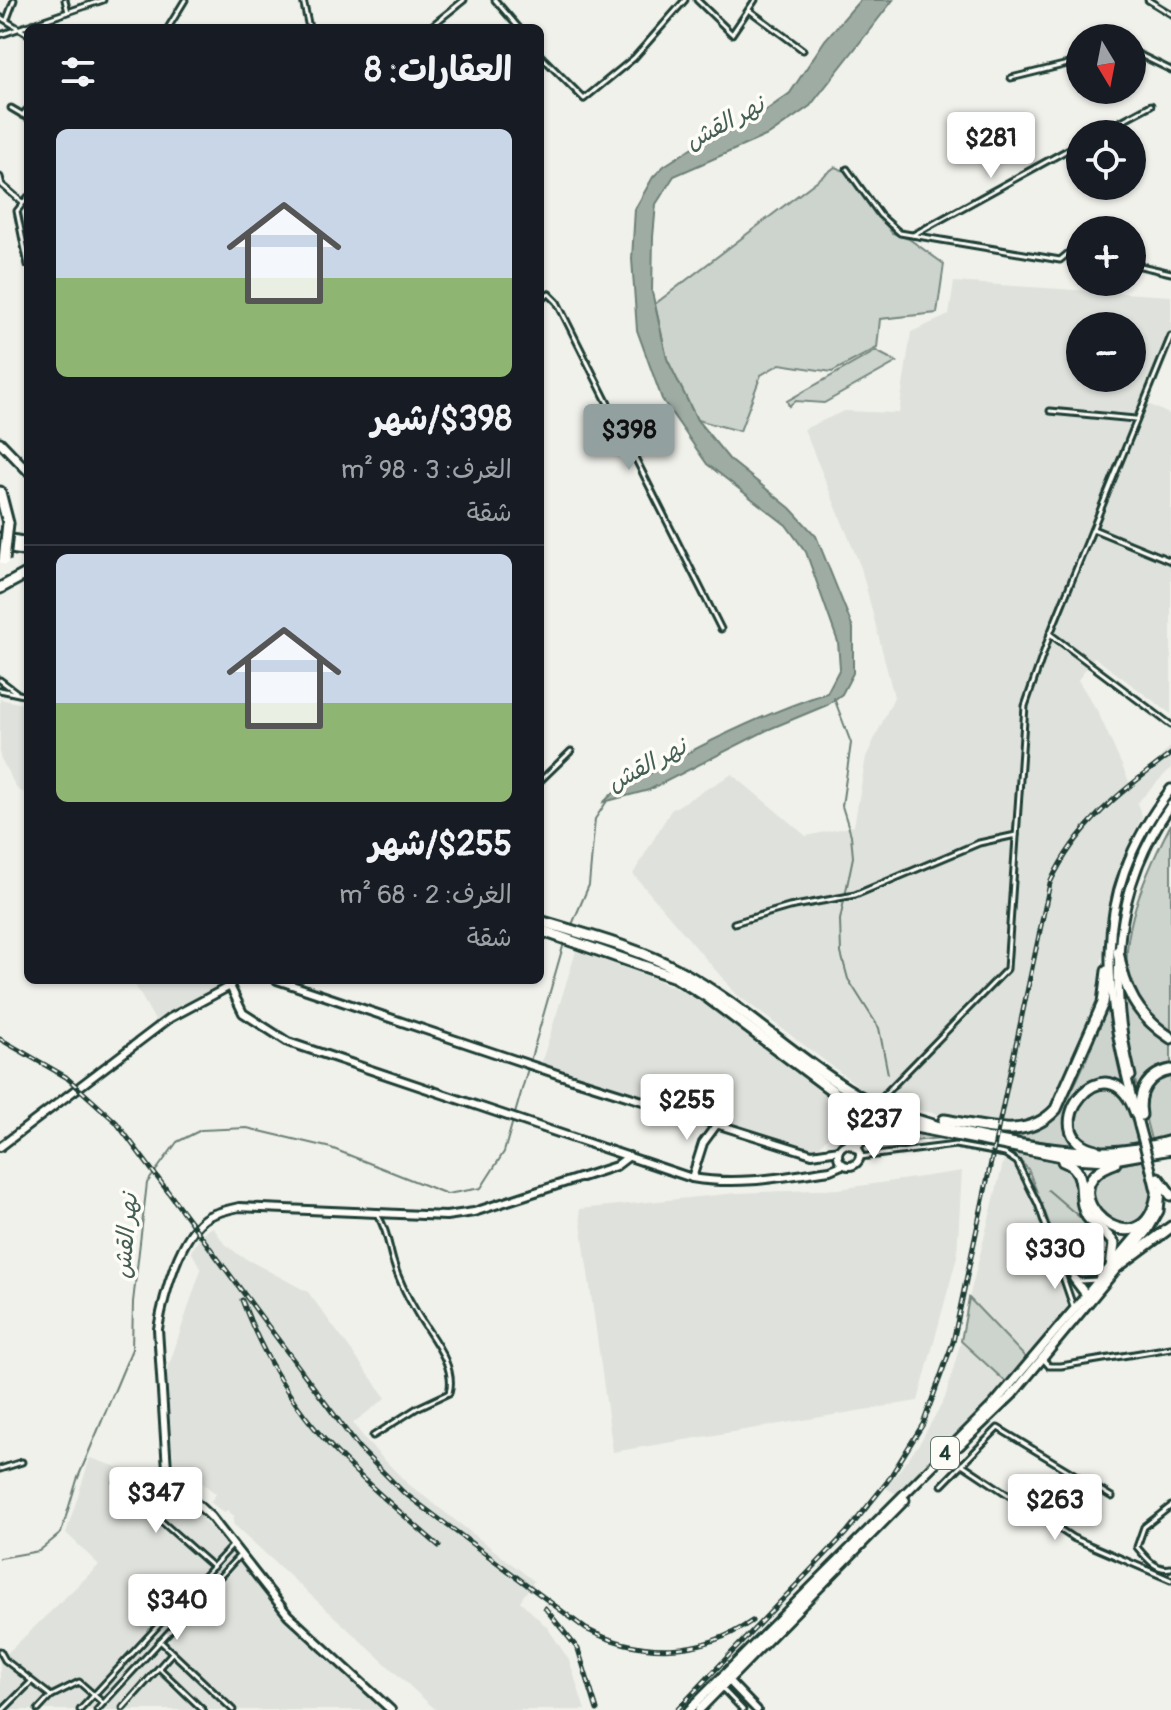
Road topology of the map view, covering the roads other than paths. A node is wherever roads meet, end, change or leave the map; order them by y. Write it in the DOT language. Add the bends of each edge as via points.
graph roads {
  1 [pos="14,0"];
  2 [pos="65,0"];
  3 [pos="103,0"];
  4 [pos="185,0"];
  5 [pos="303,0"];
  6 [pos="464,0"];
  7 [pos="495,0"];
  8 [pos="685,0"];
  9 [pos="697,0"];
  10 [pos="755,0"];
  11 [pos="1148,0"];
  12 [pos="749,10"];
  13 [pos="68,12"];
  14 [pos="1171,14"];
  15 [pos="0,17"];
  16 [pos="7,20"];
  17 [pos="29,24"];
  18 [pos="170,24"];
  19 [pos="308,24"];
  20 [pos="434,24"];
  21 [pos="516,24"];
  22 [pos="24,26"];
  23 [pos="16,28"];
  24 [pos="24,32"];
  25 [pos="0,35"];
  26 [pos="803,50"];
  27 [pos="1146,58"];
  28 [pos="544,59"];
  29 [pos="1066,64"];
  30 [pos="1171,70"];
  31 [pos="1011,78"];
  32 [pos="1151,105"];
  33 [pos="11,108"];
  34 [pos="22,115"];
  35 [pos="1123,120"];
  36 [pos="1066,151"];
  37 [pos="847,169"];
  38 [pos="0,177"];
  39 [pos="23,203"];
  40 [pos="913,235"];
  41 [pos="24,245"];
  42 [pos="1066,255"];
  43 [pos="1146,267"];
  44 [pos="1171,273"];
  45 [pos="544,297"];
  46 [pos="1171,336"];
  47 [pos="1050,411"];
  48 [pos="1135,419"];
  49 [pos="0,442"];
  50 [pos="24,467"];
  51 [pos="0,492"];
  52 [pos="1093,529"];
  53 [pos="0,538"];
  54 [pos="24,542"];
  55 [pos="0,546"];
  56 [pos="24,550"];
  57 [pos="1171,561"];
  58 [pos="2,564"];
  59 [pos="24,575"];
  60 [pos="0,588"];
  61 [pos="721,629"];
  62 [pos="1050,634"];
  63 [pos="0,680"];
  64 [pos="0,690"];
  65 [pos="19,694"];
  66 [pos="24,695"];
  67 [pos="1171,725"];
  68 [pos="571,751"];
  69 [pos="544,777"];
  70 [pos="1171,789"];
  71 [pos="1171,805"];
  72 [pos="1016,835"];
  73 [pos="544,923"];
  74 [pos="734,923"];
  75 [pos="544,931"];
  76 [pos="598,944"];
  77 [pos="1118,951"];
  78 [pos="1107,971"];
  79 [pos="230,984"];
  80 [pos="234,984"];
  81 [pos="289,984"];
  82 [pos="1171,1038"];
  83 [pos="1171,1070"];
  84 [pos="849,1103"];
  85 [pos="876,1104"];
  86 [pos="919,1118"];
  87 [pos="1140,1120"];
  88 [pos="890,1122"];
  89 [pos="717,1124"];
  90 [pos="1171,1141"];
  91 [pos="0,1147"];
  92 [pos="856,1149"];
  93 [pos="1171,1149"];
  94 [pos="839,1150"];
  95 [pos="1107,1153"];
  96 [pos="1049,1155"];
  97 [pos="1143,1155"];
  98 [pos="629,1156"];
  99 [pos="842,1165"];
  100 [pos="1155,1172"];
  101 [pos="692,1178"];
  102 [pos="1157,1194"];
  103 [pos="1171,1195"];
  104 [pos="377,1214"];
  105 [pos="1171,1227"];
  106 [pos="1060,1265"];
  107 [pos="1114,1267"];
  108 [pos="1103,1276"];
  109 [pos="1074,1279"];
  110 [pos="1089,1299"];
  111 [pos="1072,1316"];
  112 [pos="1171,1348"];
  113 [pos="1043,1358"];
  114 [pos="373,1436"];
  115 [pos="22,1462"];
  116 [pos="962,1464"];
  117 [pos="0,1469"];
  118 [pos="117,1482"];
  119 [pos="1087,1482"];
  120 [pos="942,1485"];
  121 [pos="1112,1497"];
  122 [pos="1171,1506"];
  123 [pos="1056,1526"];
  124 [pos="231,1547"];
  125 [pos="238,1557"];
  126 [pos="214,1567"];
  127 [pos="1171,1568"];
  128 [pos="1171,1580"];
  129 [pos="160,1641"];
  130 [pos="0,1651"];
  131 [pos="173,1653"];
  132 [pos="5,1660"];
  133 [pos="0,1665"];
  134 [pos="159,1668"];
  135 [pos="728,1680"];
  136 [pos="31,1682"];
  137 [pos="721,1687"];
  138 [pos="93,1695"];
  139 [pos="51,1696"];
  140 [pos="103,1704"];
  141 [pos="123,1708"];
  142 [pos="3,1710"];
  143 [pos="38,1710"];
  144 [pos="80,1710"];
  145 [pos="97,1710"];
  146 [pos="203,1710"];
  147 [pos="233,1710"];
  148 [pos="391,1710"];
  149 [pos="689,1710"];
  150 [pos="699,1710"];
  151 [pos="743,1710"];
  152 [pos="757,1710"];
  1 -- 16 [label="street"];
  2 -- 13 [label="street"];
  3 -- 13 [label="street"];
  4 -- 18 [label="street"];
  5 -- 19 [label="street"];
  6 -- 20 [label="street"];
  7 -- 21 [label="street"];
  8 -- 28 [label="street" via="634,58 584,99"];
  9 -- 12 [label="street" via="732,34"];
  10 -- 12 [label="street"];
  11 -- 14 [label="street"];
  12 -- 26 [label="street"];
  13 -- 17 [label="street"];
  15 -- 16 [label="street"];
  16 -- 23 [label="street"];
  22 -- 23 [label="street"];
  23 -- 24 [label="street"];
  23 -- 25 [label="street"];
  27 -- 30 [label="street"];
  29 -- 31 [label="street"];
  32 -- 35 [label="street"];
  33 -- 34 [label="street"];
  36 -- 40 [label="street"];
  37 -- 40 [label="street" via="883,218 898,232"];
  38 -- 39 [label="street"];
  39 -- 41 [label="street" via="17,211"];
  40 -- 42 [label="street" via="1060,260"];
  43 -- 44 [label="street"];
  45 -- 61 [label="street" via="549,294 557,302"];
  46 -- 48 [label="street"];
  47 -- 48 [label="street"];
  48 -- 52 [label="street"];
  49 -- 50 [label="main road"];
  51 -- 58 [label="highway, bridge" via="8,523"];
  52 -- 57 [label="street"];
  52 -- 62 [label="street"];
  53 -- 54 [label="highway"];
  55 -- 56 [label="highway"];
  59 -- 60 [label="highway"];
  62 -- 67 [label="street"];
  62 -- 72 [label="street" via="1025,706"];
  63 -- 65 [label="street"];
  64 -- 65 [label="street"];
  65 -- 66 [label="street"];
  68 -- 69 [label="street"];
  70 -- 78 [label="main road" via="1148,819 1123,878"];
  71 -- 77 [label="main road" via="1149,837 1128,890"];
  72 -- 74 [label="street" via="979,843 855,895"];
  72 -- 85 [label="street" via="1007,969"];
  73 -- 76 [label="highway"];
  75 -- 76 [label="highway"];
  76 -- 84 [label="highway" via="696,990"];
  76 -- 85 [label="highway" via="675,968 722,995 817,1069"];
  77 -- 82 [label="highway" via="1125,986 1136,1007"];
  77 -- 87 [label="main road" via="1120,1028"];
  78 -- 86 [label="highway" via="1103,1003 1048,1118 1015,1131"];
  78 -- 87 [label="main road" via="1115,1033"];
  79 -- 91 [label="street" via="170,1018"];
  80 -- 98 [label="street" via="243,1013 288,1042"];
  81 -- 89 [label="street"];
  83 -- 87 [label="highway" via="1145,1086"];
  84 -- 88 [label="highway"];
  84 -- 92 [label="highway"];
  85 -- 86 [label="highway"];
  86 -- 95 [label="highway" via="1048,1148"];
  87 -- 95 [label="highway" via="1129,1095 1115,1086 1093,1086 1077,1097 1070,1116 1075,1135 1090,1149"];
  87 -- 100 [label="main road, bridge"];
  88 -- 92 [label="highway" via="867,1129"];
  88 -- 96 [label="highway"];
  89 -- 94 [label="street" via="812,1154"];
  89 -- 101 [label="street" via="703,1143"];
  90 -- 95 [label="highway"];
  92 -- 94 [label="street"];
  92 -- 99 [label="street" via="851,1167"];
  92 -- 106 [label="street" via="955,1145 1005,1154 1026,1175"];
  93 -- 97 [label="highway"];
  94 -- 99 [label="street"];
  96 -- 97 [label="highway" via="1108,1160"];
  96 -- 107 [label="highway" via="1078,1170 1087,1216 1114,1244"];
  97 -- 102 [label="highway" via="1097,1173 1089,1192 1091,1208 1108,1226 1128,1229 1147,1219"];
  98 -- 101 [label="street"];
  98 -- 104 [label="street" via="616,1166 474,1212"];
  99 -- 101 [label="street" via="749,1182"];
  100 -- 102 [label="main road"];
  100 -- 103 [label="highway"];
  100 -- 107 [label="main road, 4" via="1161,1199 1157,1216"];
  102 -- 107 [label="main road, 4" via="1150,1219"];
  104 -- 114 [label="street" via="393,1263 441,1353 451,1384 449,1393"];
  104 -- 124 [label="street" via="239,1207 209,1217 187,1238 158,1329 167,1469"];
  105 -- 107 [label="highway"];
  106 -- 109 [label="street"];
  106 -- 111 [label="street"];
  107 -- 108 [label="main road, 4"];
  107 -- 110 [label="main road, 4"];
  108 -- 109 [label="street" via="1085,1282"];
  108 -- 110 [label="main road, 4"];
  109 -- 110 [label="main road"];
  110 -- 111 [label="main road, 4"];
  110 -- 113 [label="main road, 4"];
  111 -- 149 [label="main road, 4" via="994,1404"];
  112 -- 113 [label="street" via="1061,1366 1049,1366"];
  113 -- 135 [label="main road, 4"];
  115 -- 117 [label="street"];
  116 -- 119 [label="street" via="998,1428"];
  116 -- 120 [label="street"];
  116 -- 123 [label="street"];
  118 -- 126 [label="street"];
  119 -- 121 [label="street"];
  119 -- 123 [label="street"];
  122 -- 127 [label="street" via="1144,1527 1137,1547 1151,1563"];
  123 -- 128 [label="street"];
  124 -- 125 [label="street"];
  124 -- 126 [label="street"];
  125 -- 129 [label="street"];
  125 -- 148 [label="street" via="288,1615"];
  126 -- 138 [label="street"];
  129 -- 131 [label="street"];
  129 -- 140 [label="street"];
  130 -- 132 [label="street"];
  131 -- 134 [label="street"];
  131 -- 147 [label="street"];
  132 -- 133 [label="street"];
  132 -- 136 [label="street"];
  134 -- 141 [label="street"];
  134 -- 146 [label="street"];
  135 -- 137 [label="main road, 4"];
  135 -- 152 [label="street"];
  136 -- 139 [label="street"];
  136 -- 142 [label="street"];
  137 -- 150 [label="main road, 4"];
  137 -- 151 [label="street"];
  138 -- 139 [label="street" via="79,1682"];
  138 -- 140 [label="street"];
  138 -- 144 [label="street"];
  139 -- 143 [label="street"];
  140 -- 145 [label="street"];
}
